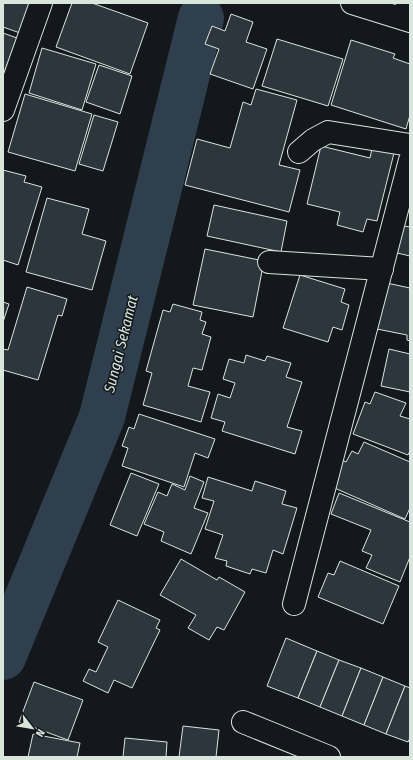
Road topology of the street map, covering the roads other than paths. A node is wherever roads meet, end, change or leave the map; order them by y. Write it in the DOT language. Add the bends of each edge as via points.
graph roads {
  1 [pos="41,3"];
  2 [pos="352,3"];
  3 [pos="407,14"];
  4 [pos="3,110"];
  5 [pos="410,145"];
  6 [pos="299,152"];
  7 [pos="410,160"];
  8 [pos="269,262"];
  9 [pos="382,269"];
  10 [pos="294,604"];
  11 [pos="243,722"];
  12 [pos="330,757"];
  1 -- 4 [label="street"];
  2 -- 3 [label="street"];
  5 -- 6 [label="street" via="328,132"];
  7 -- 9 [label="street"];
  8 -- 9 [label="street"];
  9 -- 10 [label="street"];
  11 -- 12 [label="street"];
}
